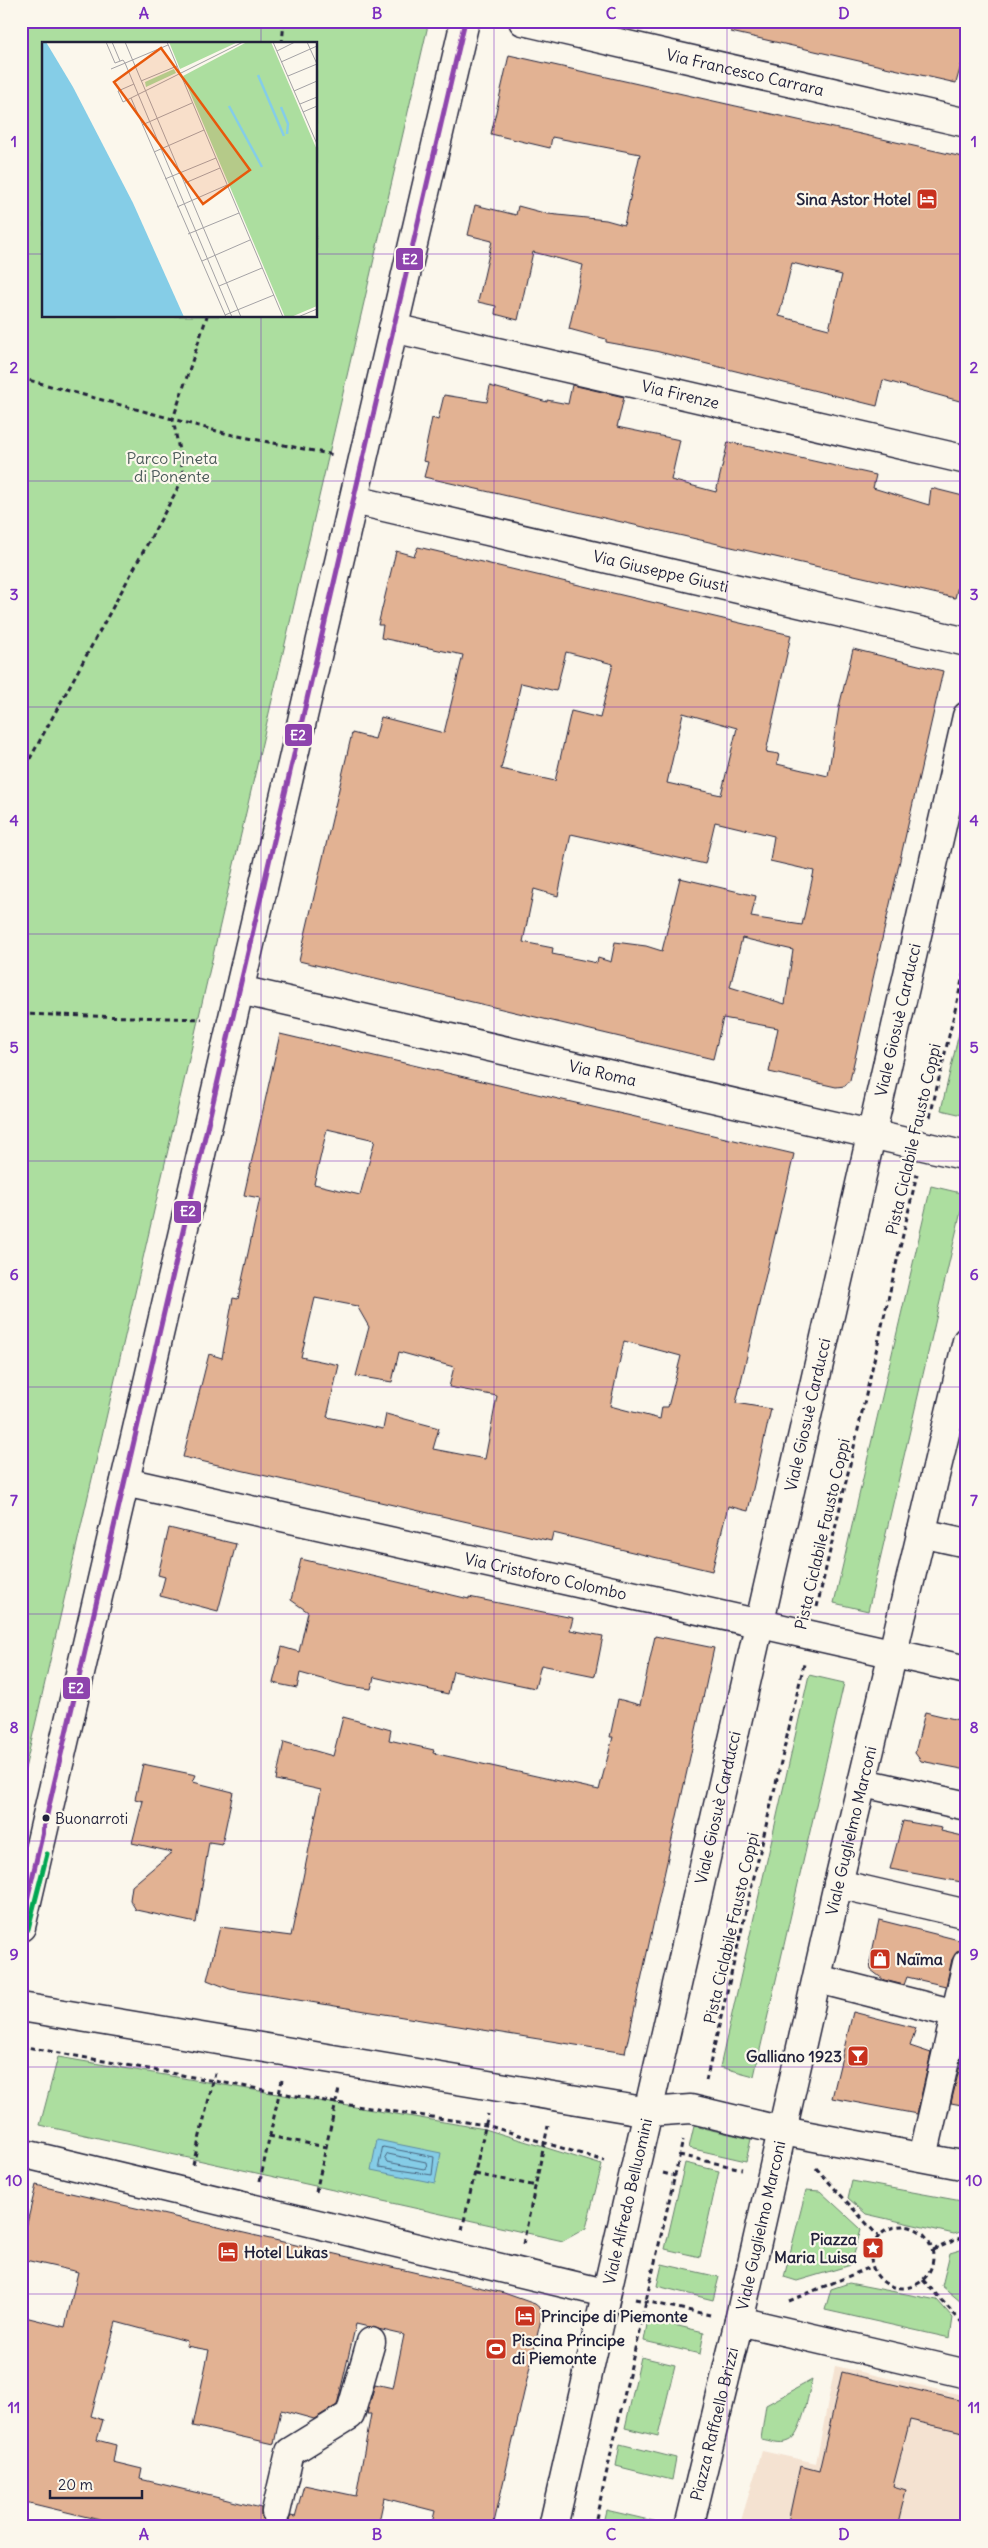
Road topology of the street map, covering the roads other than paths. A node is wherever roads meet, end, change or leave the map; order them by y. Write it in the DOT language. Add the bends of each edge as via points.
graph roads {
  1 [pos="465,21"];
  2 [pos="523,21"];
  3 [pos="967,123"];
  4 [pos="393,328"];
  5 [pos="967,460"];
  6 [pos="354,500"];
  7 [pos="967,642"];
  8 [pos="967,716"];
  9 [pos="240,990"];
  10 [pos="870,1135"];
  11 [pos="967,1156"];
  12 [pos="967,1341"];
  13 [pos="125,1482"];
  14 [pos="921,1533"];
  15 [pos="967,1543"];
  16 [pos="759,1623"];
  17 [pos="892,1654"];
  18 [pos="967,1670"];
  19 [pos="864,1783"];
  20 [pos="967,1806"];
  21 [pos="40,1852"];
  22 [pos="838,1884"];
  23 [pos="21,1888"];
  24 [pos="967,1914"];
  25 [pos="21,1927"];
  26 [pos="967,1963"];
  27 [pos="818,1979"];
  28 [pos="21,2007"];
  29 [pos="956,2014"];
  30 [pos="649,2112"];
  31 [pos="783,2131"];
  32 [pos="21,2153"];
  33 [pos="923,2157"];
  34 [pos="967,2166"];
  35 [pos="605,2293"];
  36 [pos="739,2321"];
  37 [pos="371,2342"];
  38 [pos="967,2374"];
  39 [pos="276,2512"];
  40 [pos="553,2527"];
  41 [pos="689,2527"];
  1 -- 4 [label="street"];
  2 -- 3 [label="street, Via Francesco Carrara"];
  4 -- 5 [label="street, Via Firenze"];
  4 -- 6 [label="street"];
  6 -- 7 [label="street, Via Giuseppe Giusti"];
  6 -- 9 [label="street"];
  8 -- 10 [label="street, Viale Giosuè Carducci"];
  9 -- 10 [label="street, Via Roma"];
  9 -- 13 [label="street"];
  10 -- 11 [label="street, Via Roma"];
  10 -- 16 [label="street, Viale Giosuè Carducci"];
  12 -- 14 [label="street, Viale Guglielmo Marconi"];
  13 -- 16 [label="street, Via Cristoforo Colombo"];
  13 -- 21 [label="street"];
  14 -- 15 [label="street"];
  14 -- 17 [label="street, Viale Guglielmo Marconi"];
  16 -- 17 [label="street, Via Cristoforo Colombo"];
  16 -- 30 [label="street, Viale Giosuè Carducci"];
  17 -- 18 [label="street, Via Cristoforo Colombo"];
  17 -- 19 [label="street, Viale Guglielmo Marconi"];
  19 -- 20 [label="street"];
  19 -- 22 [label="street, Viale Guglielmo Marconi"];
  21 -- 23 [label="street"];
  21 -- 25 [label="street"];
  22 -- 24 [label="street"];
  22 -- 27 [label="street, Viale Guglielmo Marconi"];
  26 -- 29 [label="street"];
  27 -- 29 [label="street"];
  27 -- 31 [label="street, Viale Guglielmo Marconi"];
  28 -- 30 [label="street"];
  29 -- 33 [label="street"];
  30 -- 31 [label="street" via="691,2109"];
  30 -- 35 [label="street, Viale Alfredo Belluomini"];
  31 -- 33 [label="street"];
  31 -- 36 [label="street, Viale Guglielmo Marconi"];
  32 -- 35 [label="street"];
  33 -- 34 [label="street"];
  35 -- 40 [label="street, Viale Alfredo Belluomini"];
  36 -- 38 [label="street"];
  36 -- 41 [label="street, Piazza Raffaello Brizzi"];
  37 -- 39 [label="street" via="350,2414 290,2452"];
}
